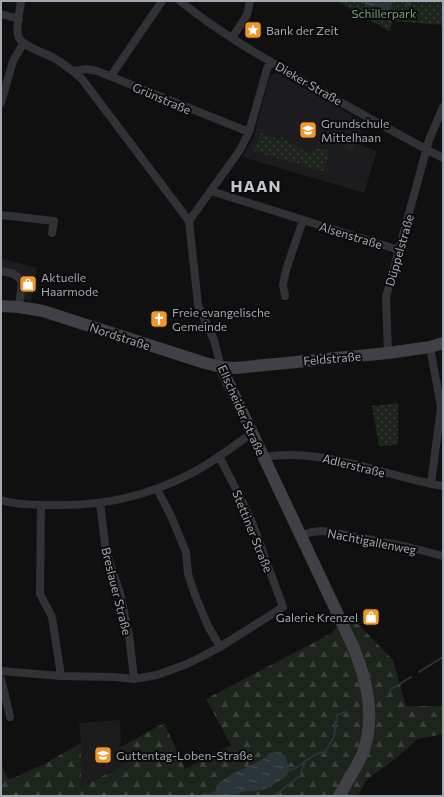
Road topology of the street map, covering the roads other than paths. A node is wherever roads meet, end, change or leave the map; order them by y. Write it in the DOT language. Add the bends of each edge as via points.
graph roads {
  1 [pos="21,1"];
  2 [pos="162,1"];
  3 [pos="180,1"];
  4 [pos="250,1"];
  5 [pos="1,14"];
  6 [pos="19,19"];
  7 [pos="232,38"];
  8 [pos="23,44"];
  9 [pos="270,61"];
  10 [pos="74,71"];
  11 [pos="111,76"];
  12 [pos="1,103"];
  13 [pos="443,106"];
  14 [pos="250,132"];
  15 [pos="427,150"];
  16 [pos="443,158"];
  17 [pos="211,191"];
  18 [pos="1,215"];
  19 [pos="303,220"];
  20 [pos="189,221"];
  21 [pos="52,233"];
  22 [pos="399,250"];
  23 [pos="1,271"];
  24 [pos="285,296"];
  25 [pos="1,306"];
  26 [pos="19,307"];
  27 [pos="443,343"];
  28 [pos="430,347"];
  29 [pos="388,353"];
  30 [pos="221,367"];
  31 [pos="252,433"];
  32 [pos="219,456"];
  33 [pos="263,457"];
  34 [pos="431,484"];
  35 [pos="443,486"];
  36 [pos="157,489"];
  37 [pos="1,500"];
  38 [pos="100,503"];
  39 [pos="41,505"];
  40 [pos="301,535"];
  41 [pos="443,556"];
  42 [pos="220,647"];
  43 [pos="1,671"];
  44 [pos="61,676"];
  45 [pos="1,679"];
  46 [pos="134,679"];
  47 [pos="10,717"];
  48 [pos="340,796"];
  1 -- 6 [label="street"];
  2 -- 11 [label="street"];
  3 -- 7 [label="street, Dieker Straße"];
  4 -- 7 [label="street" via="247,14"];
  5 -- 6 [label="street"];
  6 -- 8 [label="street" via="19,38"];
  7 -- 9 [label="street, Dieker Straße"];
  8 -- 10 [label="street"];
  8 -- 12 [label="street" via="13,60"];
  9 -- 14 [label="street"];
  9 -- 15 [label="street, Dieker Straße"];
  10 -- 11 [label="street, Grünstraße" via="86,69"];
  10 -- 20 [label="street"];
  11 -- 14 [label="street, Grünstraße"];
  13 -- 15 [label="street, Düppelstraße"];
  14 -- 17 [label="street"];
  15 -- 16 [label="street, Dieker Straße"];
  15 -- 22 [label="street, Düppelstraße"];
  17 -- 19 [label="street, Alsenstraße"];
  17 -- 20 [label="street"];
  18 -- 21 [label="street" via="54,221"];
  19 -- 22 [label="street, Alsenstraße"];
  19 -- 24 [label="street, Alsenstraße" via="286,270 283,285"];
  20 -- 30 [label="street, Ellscheider Straße" via="198,305 214,340"];
  22 -- 29 [label="street, Düppelstraße" via="386,297"];
  23 -- 26 [label="street" via="14,274 22,281"];
  25 -- 26 [label="street, Nordstraße"];
  26 -- 30 [label="street, Nordstraße" via="43,311"];
  27 -- 28 [label="street, Feldstraße"];
  28 -- 29 [label="street, Feldstraße"];
  28 -- 34 [label="street" via="441,407"];
  29 -- 30 [label="street, Feldstraße" via="239,368"];
  30 -- 31 [label="street, Ellscheider Straße"];
  31 -- 32 [label="street"];
  31 -- 33 [label="street, Ellscheider Straße"];
  32 -- 36 [label="street" via="189,475"];
  32 -- 42 [label="street, Stettiner Straße" via="249,516 283,607"];
  33 -- 34 [label="street, Adlerstraße" via="280,454 319,456"];
  33 -- 40 [label="street, Ellscheider Straße"];
  34 -- 35 [label="street, Adlerstraße"];
  36 -- 38 [label="street"];
  36 -- 42 [label="street" via="186,552 188,574 195,595"];
  37 -- 39 [label="street"];
  38 -- 39 [label="street"];
  38 -- 46 [label="street, Breslauer Straße" via="106,551 120,593 129,635"];
  39 -- 44 [label="street" via="40,594 52,617"];
  40 -- 41 [label="street, Nachtigallenweg" via="322,531"];
  40 -- 48 [label="street, Ellscheider Straße" via="356,653 364,673 368,694 370,721 366,742"];
  42 -- 46 [label="street" via="173,669"];
  43 -- 44 [label="street"];
  44 -- 46 [label="street"];
  45 -- 47 [label="street"];
}
